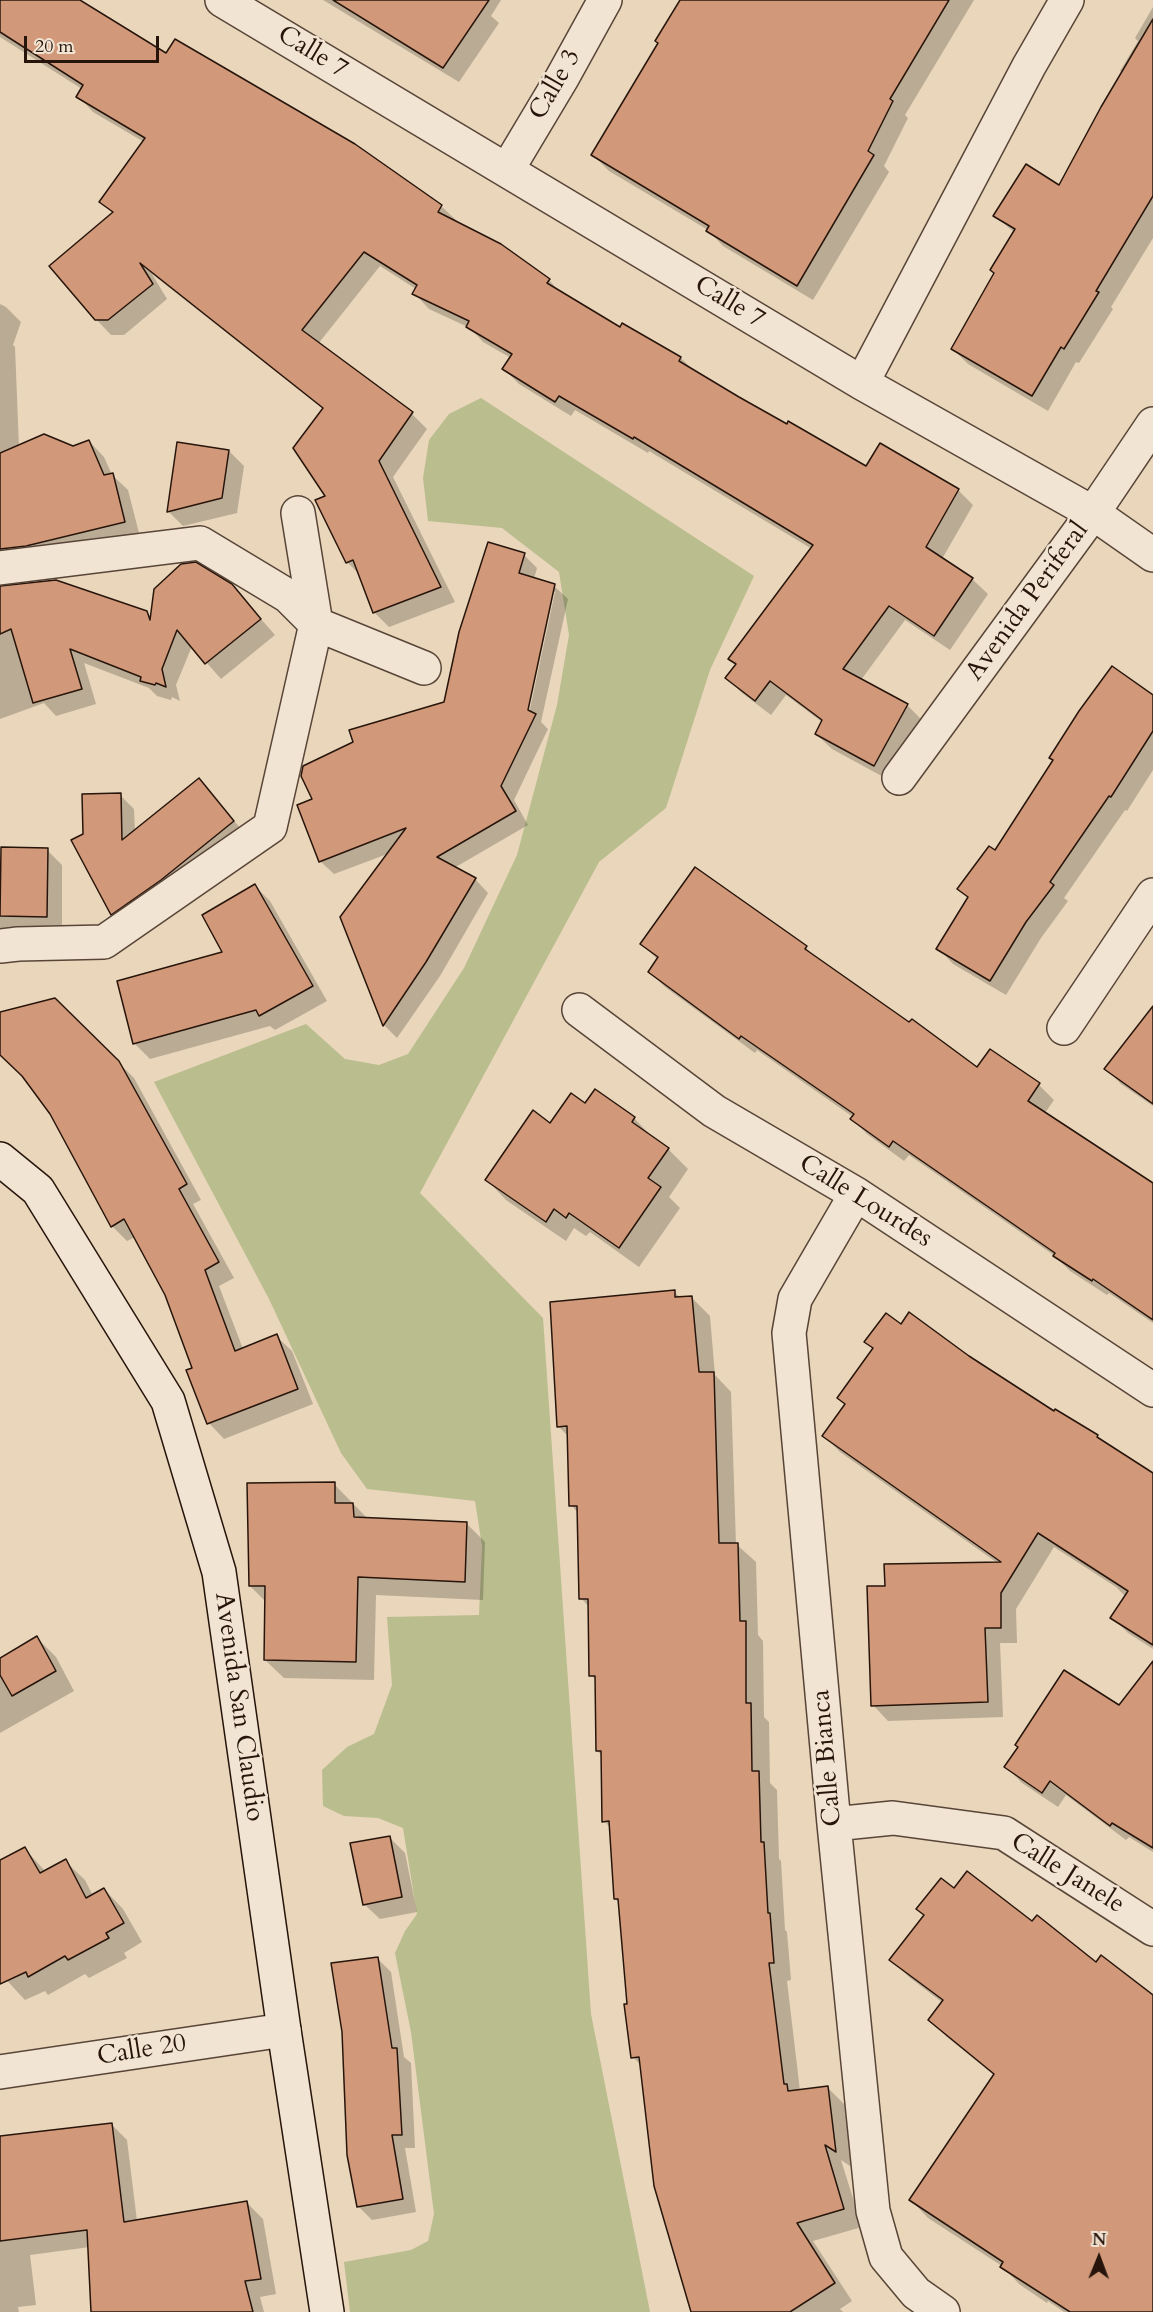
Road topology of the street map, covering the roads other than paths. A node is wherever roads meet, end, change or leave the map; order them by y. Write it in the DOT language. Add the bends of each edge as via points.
graph roads {
  1 [pos="222,0"];
  2 [pos="605,0"];
  3 [pos="1067,0"];
  4 [pos="507,170"];
  5 [pos="862,383"];
  6 [pos="1153,424"];
  7 [pos="298,513"];
  8 [pos="1093,513"];
  9 [pos="1153,555"];
  10 [pos="0,568"];
  11 [pos="316,624"];
  12 [pos="424,668"];
  13 [pos="899,778"];
  14 [pos="1153,895"];
  15 [pos="0,946"];
  16 [pos="579,1010"];
  17 [pos="1064,1028"];
  18 [pos="0,1159"];
  19 [pos="856,1194"];
  20 [pos="1153,1390"];
  21 [pos="834,1824"];
  22 [pos="1153,1929"];
  23 [pos="284,2030"];
  24 [pos="0,2072"];
  25 [pos="327,2312"];
  26 [pos="943,2312"];
  1 -- 4 [label="street, Calle 7"];
  2 -- 4 [label="street, Calle 3"];
  3 -- 5 [label="street"];
  4 -- 5 [label="street, Calle 7"];
  5 -- 8 [label="street, Calle 7"];
  6 -- 8 [label="street, Avenida Periferal"];
  7 -- 11 [label="street"];
  8 -- 9 [label="street, Calle 7"];
  8 -- 13 [label="street, Avenida Periferal"];
  10 -- 11 [label="street" via="200,543 288,596"];
  11 -- 12 [label="street"];
  11 -- 15 [label="street" via="270,827 104,942"];
  14 -- 17 [label="street"];
  16 -- 19 [label="street, Calle Lourdes" via="714,1111"];
  18 -- 23 [label="street, Avenida San Claudio" via="38,1190 168,1401 219,1572"];
  19 -- 20 [label="street, Calle Lourdes"];
  19 -- 21 [label="street, Calle Bianca" via="795,1299 789,1333"];
  21 -- 22 [label="street, Calle Janele" via="893,1818 1004,1833"];
  21 -- 26 [label="street, Calle Bianca" via="873,2211 886,2257 916,2293"];
  23 -- 24 [label="street, Calle 20"];
  23 -- 25 [label="street, Avenida San Claudio"];
}
